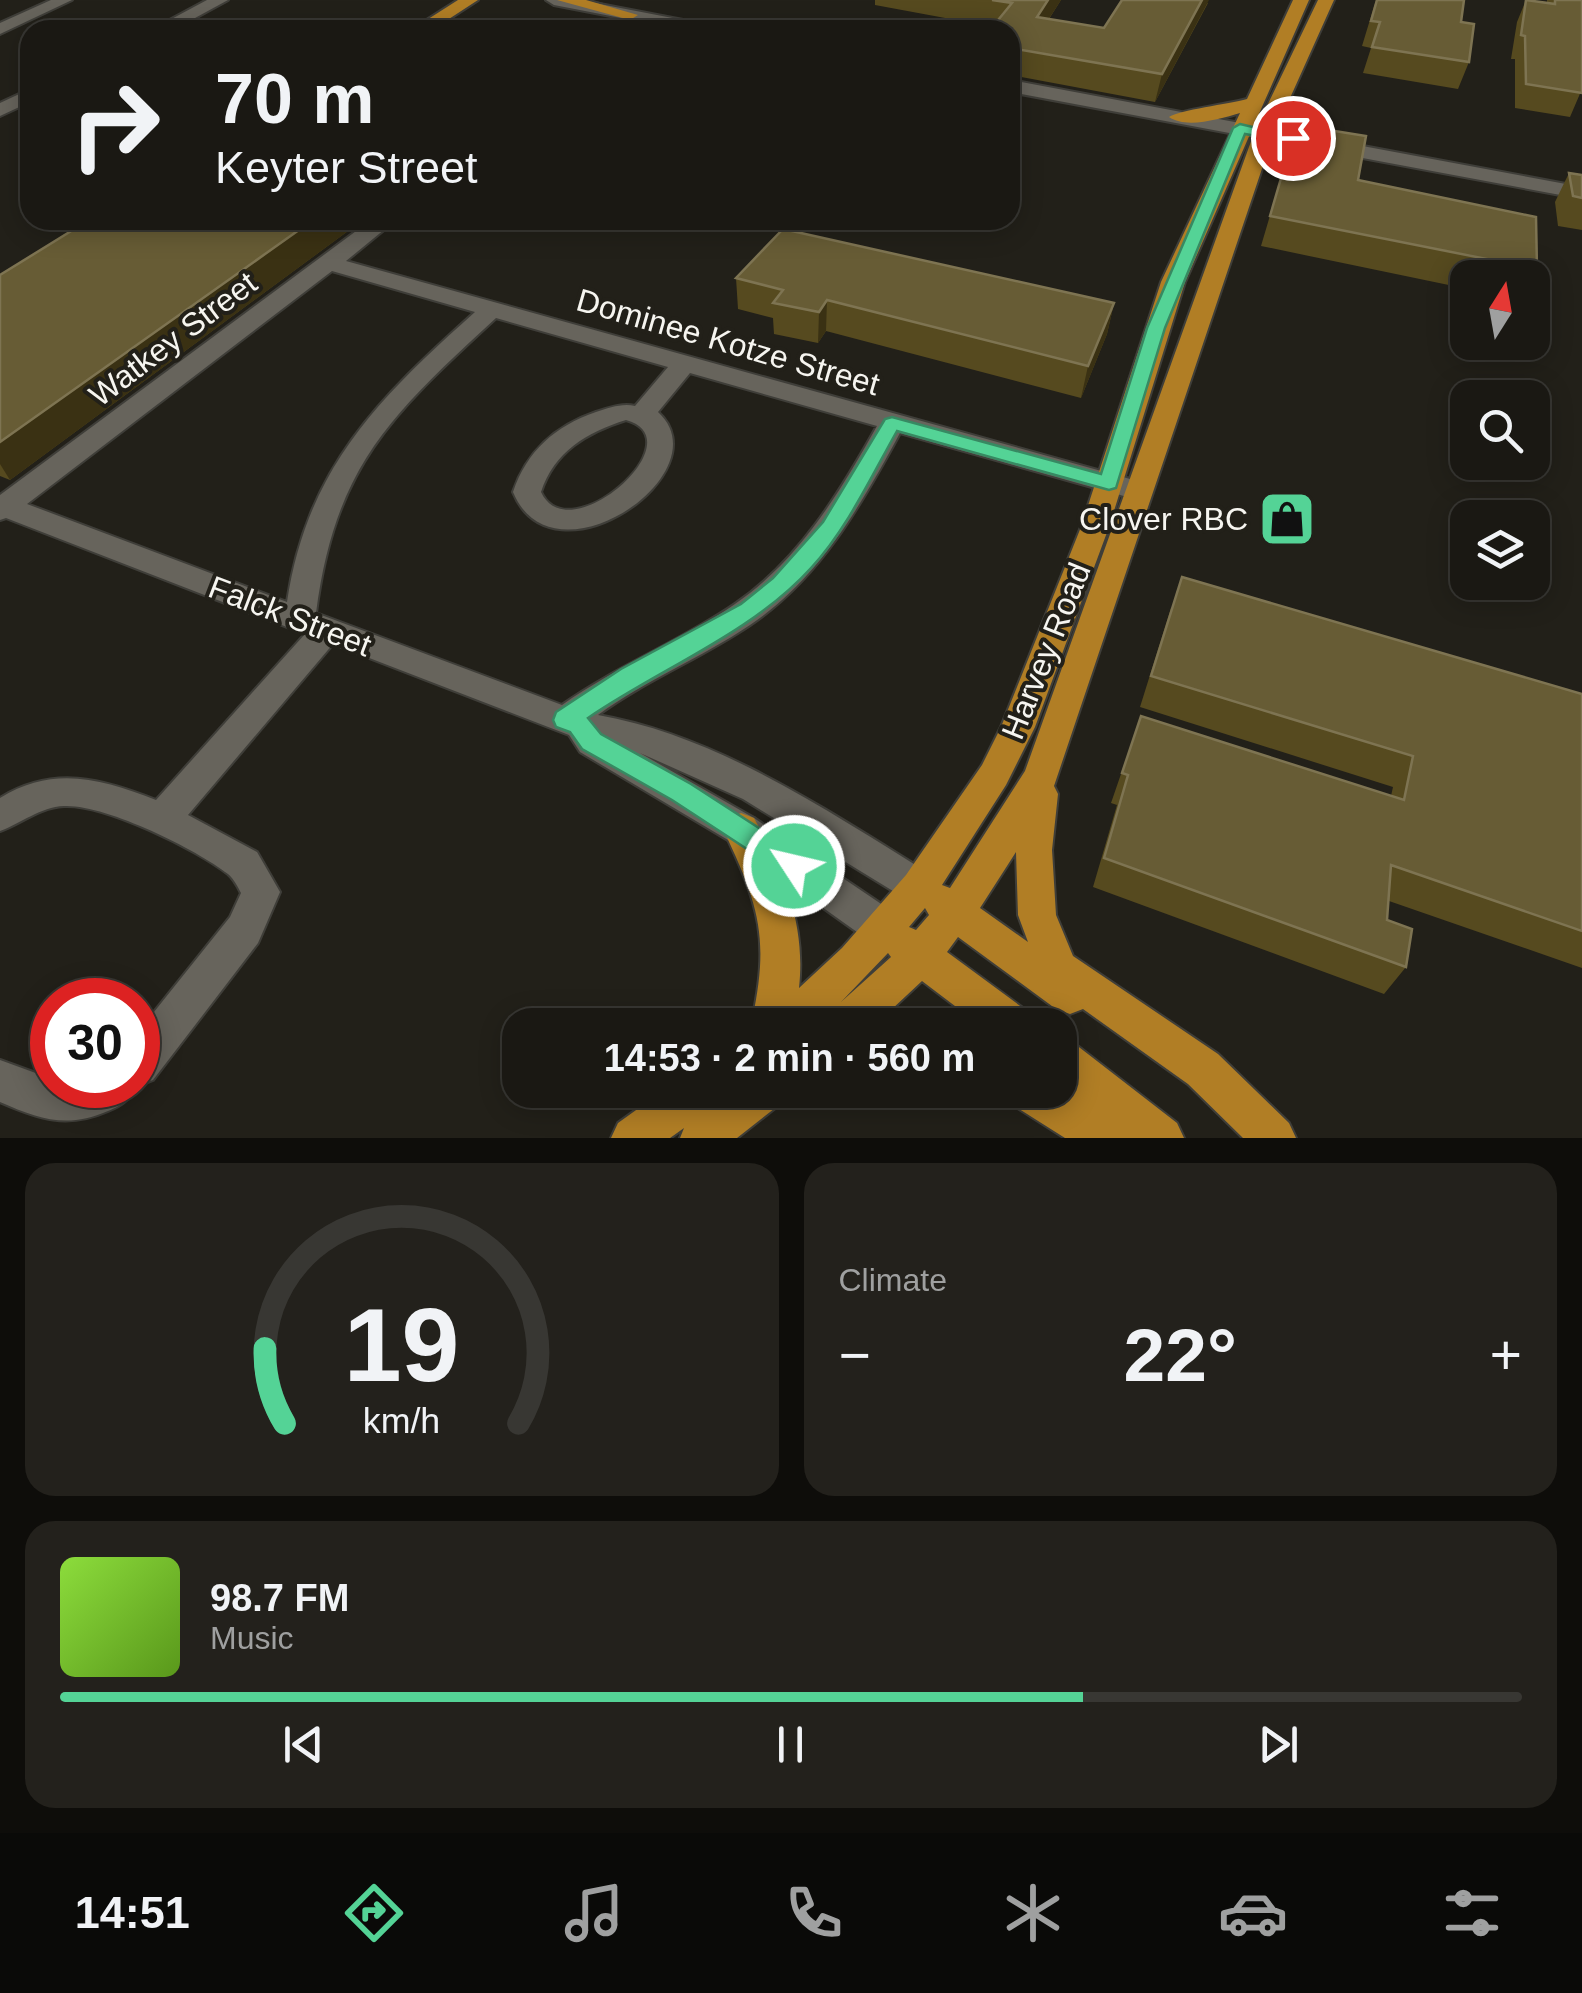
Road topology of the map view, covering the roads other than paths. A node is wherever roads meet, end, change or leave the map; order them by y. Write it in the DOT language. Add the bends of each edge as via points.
graph roads {
  1 [pos="64,0"];
  2 [pos="220,0"];
  3 [pos="470,0"];
  4 [pos="534,0"];
  5 [pos="554,0"];
  6 [pos="565,0"];
  7 [pos="1301,0"];
  8 [pos="1326,0"];
  9 [pos="450,2"];
  10 [pos="604,11"];
  11 [pos="180,20"];
  12 [pos="423,20"];
  13 [pos="437,20"];
  14 [pos="634,20"];
  15 [pos="634,20"];
  16 [pos="0,29"];
  17 [pos="1020,88"];
  18 [pos="1185,118"];
  19 [pos="1252,125"];
  20 [pos="1582,193"];
  21 [pos="373,230"];
  22 [pos="329,263"];
  23 [pos="492,308"];
  24 [pos="684,364"];
  25 [pos="644,414"];
  26 [pos="892,423"];
  27 [pos="1123,487"];
  28 [pos="1,508"];
  29 [pos="314,625"];
  30 [pos="572,722"];
  31 [pos="1042,776"];
  32 [pos="0,816"];
  33 [pos="162,819"];
  34 [pos="741,829"];
  35 [pos="920,887"];
  36 [pos="955,911"];
  37 [pos="885,929"];
  38 [pos="920,956"];
  39 [pos="774,1008"];
  40 [pos="805,1008"];
  41 [pos="864,1008"];
  42 [pos="990,1008"];
  43 [pos="160,1037"];
  44 [pos="1077,1072"];
  45 [pos="0,1081"];
  46 [pos="30,1094"];
  47 [pos="676,1108"];
  48 [pos="741,1108"];
  49 [pos="1057,1108"];
  50 [pos="633,1138"];
  51 [pos="702,1138"];
  52 [pos="1105,1138"];
  53 [pos="1162,1138"];
  54 [pos="1260,1138"];
  55 [pos="1274,1138"];
  1 -- 16 [label="street"];
  2 -- 11 [label="street"];
  3 -- 13 [label="main road"];
  4 -- 10 [label="street"];
  5 -- 10 [label="street"];
  6 -- 15 [label="main road"];
  7 -- 19 [label="main road, Harvey Road"];
  8 -- 19 [label="main road, Harvey Road"];
  9 -- 12 [label="main road"];
  10 -- 14 [label="street"];
  17 -- 18 [label="street"];
  18 -- 19 [label="main road"];
  18 -- 19 [label="main road" via="1218,114"];
  19 -- 20 [label="street"];
  19 -- 27 [label="main road, Harvey Road"];
  19 -- 27 [label="main road, Harvey Road" via="1156,328"];
  21 -- 22 [label="street, Watkey Street"];
  22 -- 23 [label="street, Dominee Kotze Street"];
  22 -- 28 [label="street, Watkey Street"];
  23 -- 24 [label="street, Dominee Kotze Street"];
  23 -- 29 [label="street" via="350,452 312,539"];
  24 -- 25 [label="street"];
  24 -- 26 [label="street, Dominee Kotze Street"];
  25 -- 25 [label="street" via="606,417 558,442 531,475 531,504 556,520 579,520 635,493 662,450 654,422"];
  26 -- 27 [label="street, Dominee Kotze Street"];
  26 -- 30 [label="street" via="831,527 781,584 749,610 630,676"];
  27 -- 31 [label="main road, Harvey Road"];
  27 -- 35 [label="main road, Harvey Road" via="994,775"];
  28 -- 29 [label="street, Falck Street"];
  29 -- 30 [label="street, Falck Street"];
  29 -- 33 [label="street"];
  30 -- 34 [label="street, Falck Street" via="592,742"];
  30 -- 35 [label="street, Falck Street" via="718,771"];
  31 -- 36 [label="main road, Harvey Road"];
  31 -- 55 [label="main road" via="1037,915 1059,969 1203,1069"];
  32 -- 33 [label="street" via="22,801 73,788"];
  33 -- 43 [label="street" via="244,864 261,892 244,930"];
  34 -- 37 [label="street, Falck Street"];
  34 -- 39 [label="main road" via="773,890 781,922"];
  35 -- 36 [label="main road, Falck Street"];
  35 -- 37 [label="main road, Harvey Road"];
  36 -- 38 [label="main road, Harvey Road"];
  36 -- 54 [label="main road, Falck Street"];
  37 -- 38 [label="main road, Falck Street"];
  37 -- 40 [label="main road, Harvey Road"];
  38 -- 41 [label="main road, Harvey Road"];
  38 -- 42 [label="main road, Falck Street"];
  44 -- 53 [label="main road"];
  45 -- 46 [label="street"];
  47 -- 50 [label="main road"];
  48 -- 51 [label="main road"];
  49 -- 52 [label="main road"];
}
